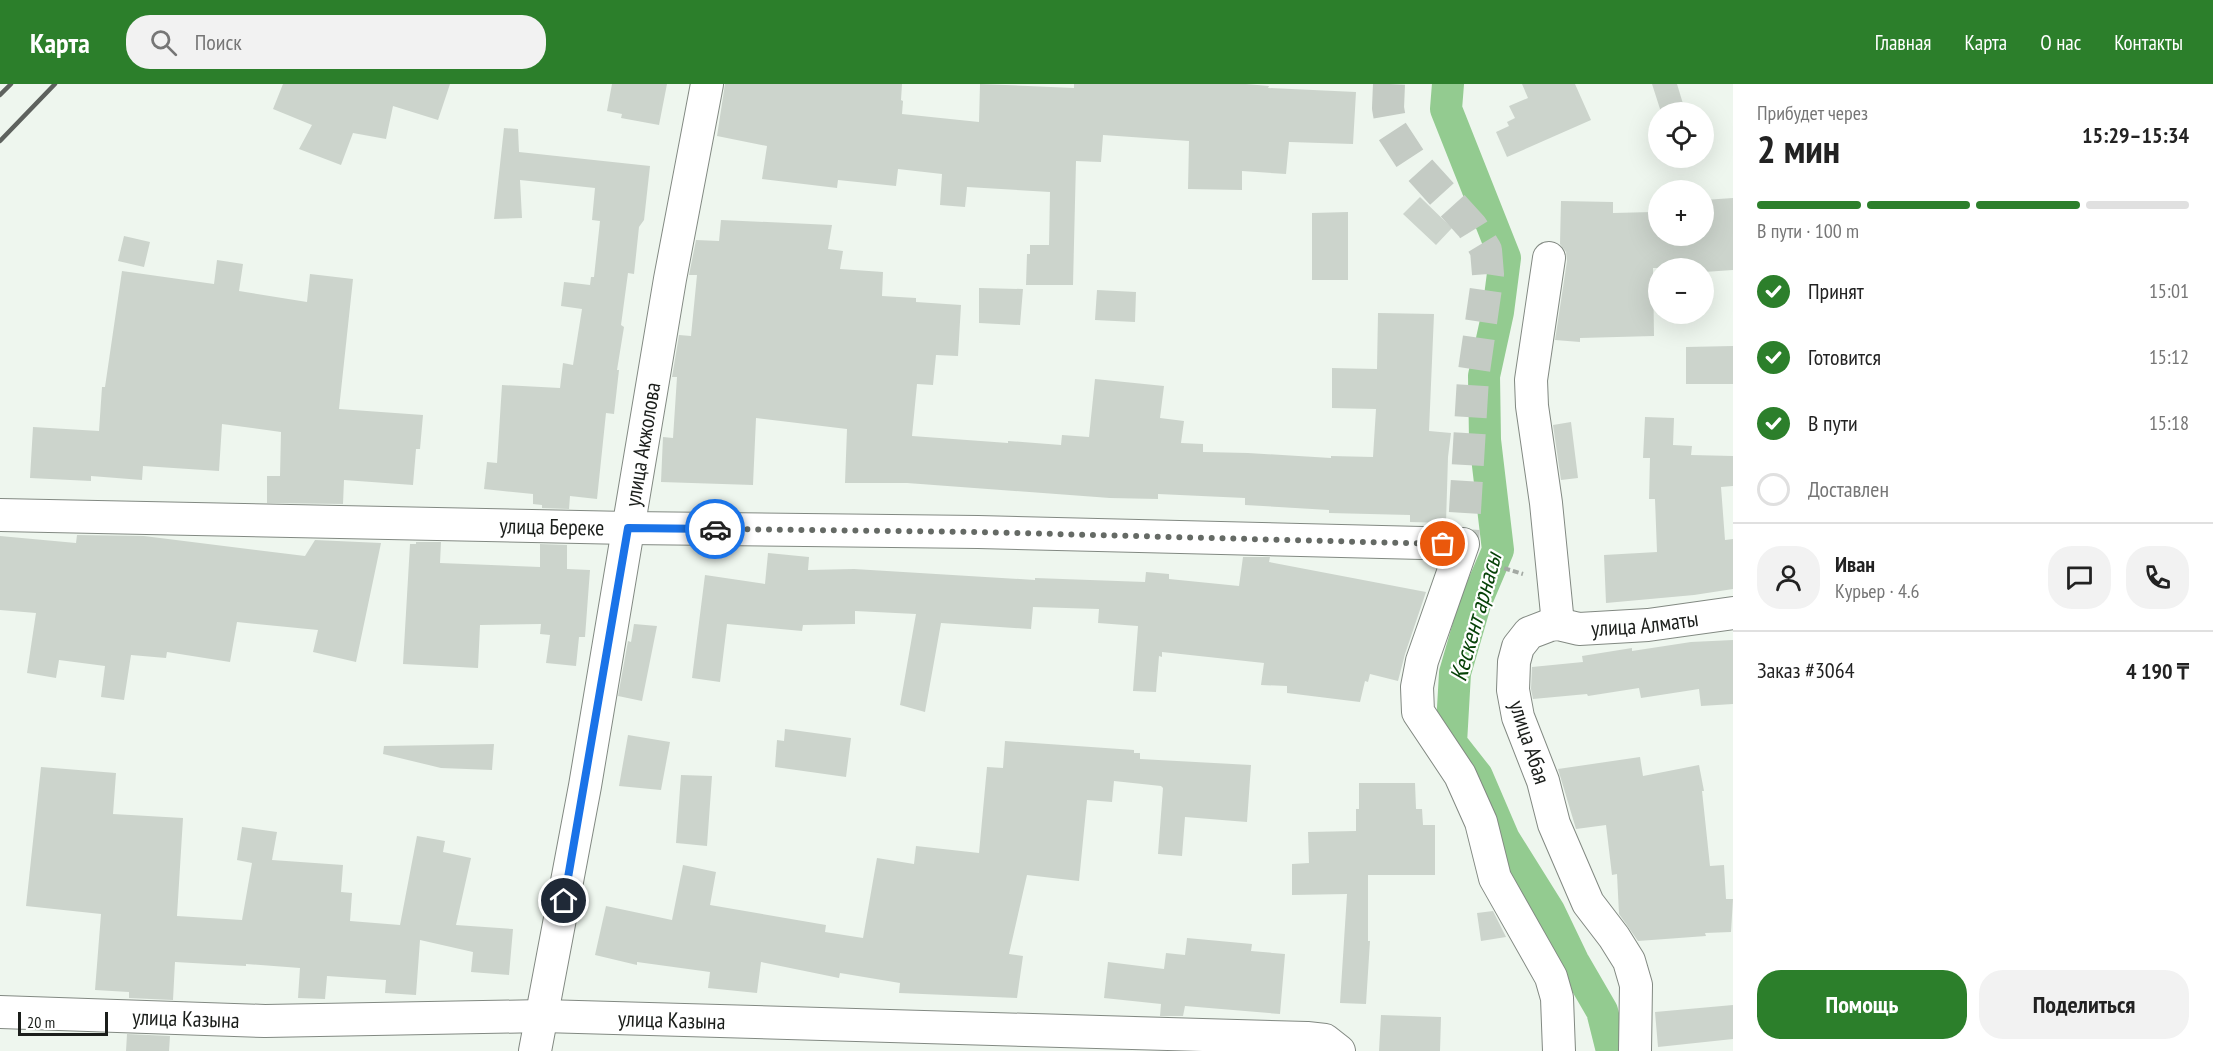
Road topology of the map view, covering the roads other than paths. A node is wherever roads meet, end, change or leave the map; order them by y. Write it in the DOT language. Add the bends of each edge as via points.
graph roads {
  1 [pos="707,84"];
  2 [pos="1549,258"];
  3 [pos="0,515"];
  4 [pos="628,528"];
  5 [pos="1733,613"];
  6 [pos="1558,624"];
  7 [pos="0,1012"];
  8 [pos="543,1016"];
  9 [pos="535,1051"];
  10 [pos="1339,1051"];
  11 [pos="1559,1051"];
  12 [pos="1635,1051"];
  1 -- 4 [label="street, улица Акжолова"];
  2 -- 6 [label="street" via="1531,397"];
  3 -- 4 [label="street, улица Береке"];
  4 -- 8 [label="street, улица Акжолова"];
  4 -- 11 [label="street, улица Береке" via="978,532 1471,552 1422,661 1418,712 1460,775 1481,822 1495,879 1551,977 1557,998"];
  5 -- 6 [label="street, улица Алматы" via="1647,625 1579,629"];
  6 -- 12 [label="street, улица Абая" via="1529,633 1518,647 1513,690 1518,717 1569,863 1588,903 1629,961 1636,985"];
  7 -- 8 [label="street, улица Казына" via="265,1020"];
  8 -- 9 [label="street, улица Акжолова"];
  8 -- 10 [label="street, улица Казына" via="1307,1038 1325,1040"];
}
